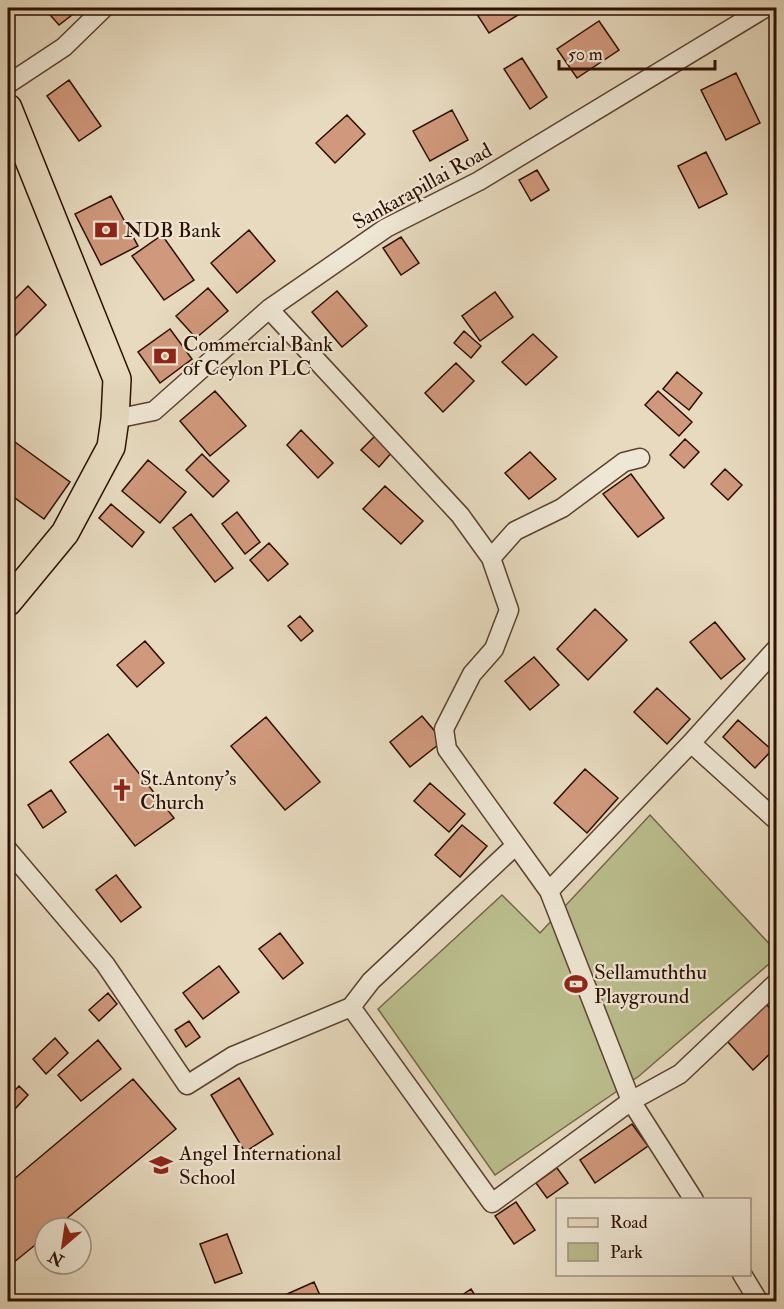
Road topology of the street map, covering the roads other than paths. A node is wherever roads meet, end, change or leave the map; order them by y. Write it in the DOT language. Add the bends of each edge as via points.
graph roads {
  1 [pos="104,8"];
  2 [pos="765,8"];
  3 [pos="8,84"];
  4 [pos="8,108"];
  5 [pos="14,142"];
  6 [pos="269,309"];
  7 [pos="115,419"];
  8 [pos="640,458"];
  9 [pos="491,558"];
  10 [pos="8,602"];
  11 [pos="777,648"];
  12 [pos="691,743"];
  13 [pos="777,820"];
  14 [pos="516,845"];
  15 [pos="8,850"];
  16 [pos="549,891"];
  17 [pos="777,984"];
  18 [pos="351,1007"];
  19 [pos="631,1101"];
  20 [pos="693,1198"];
  21 [pos="743,1276"];
  22 [pos="759,1302"];
  1 -- 3 [label="street" via="64,47"];
  2 -- 6 [label="street, Sankarapillai Road" via="479,181 386,228"];
  4 -- 5 [label="main road"];
  5 -- 7 [label="main road" via="117,379"];
  6 -- 7 [label="street, Sankarapillai Road" via="154,411"];
  6 -- 9 [label="street" via="460,515"];
  7 -- 10 [label="main road" via="111,447 65,533"];
  8 -- 9 [label="street" via="624,462 562,508 514,531"];
  9 -- 14 [label="street" via="509,610 494,649 472,674 444,729 447,749"];
  11 -- 12 [label="street"];
  12 -- 13 [label="street"];
  12 -- 16 [label="street"];
  14 -- 16 [label="street"];
  14 -- 18 [label="street" via="371,981"];
  15 -- 18 [label="street" via="105,964 187,1085 233,1056"];
  16 -- 19 [label="street"];
  17 -- 19 [label="street" via="680,1074"];
  18 -- 19 [label="street" via="492,1203"];
  19 -- 20 [label="street"];
  21 -- 22 [label="street"];
}
